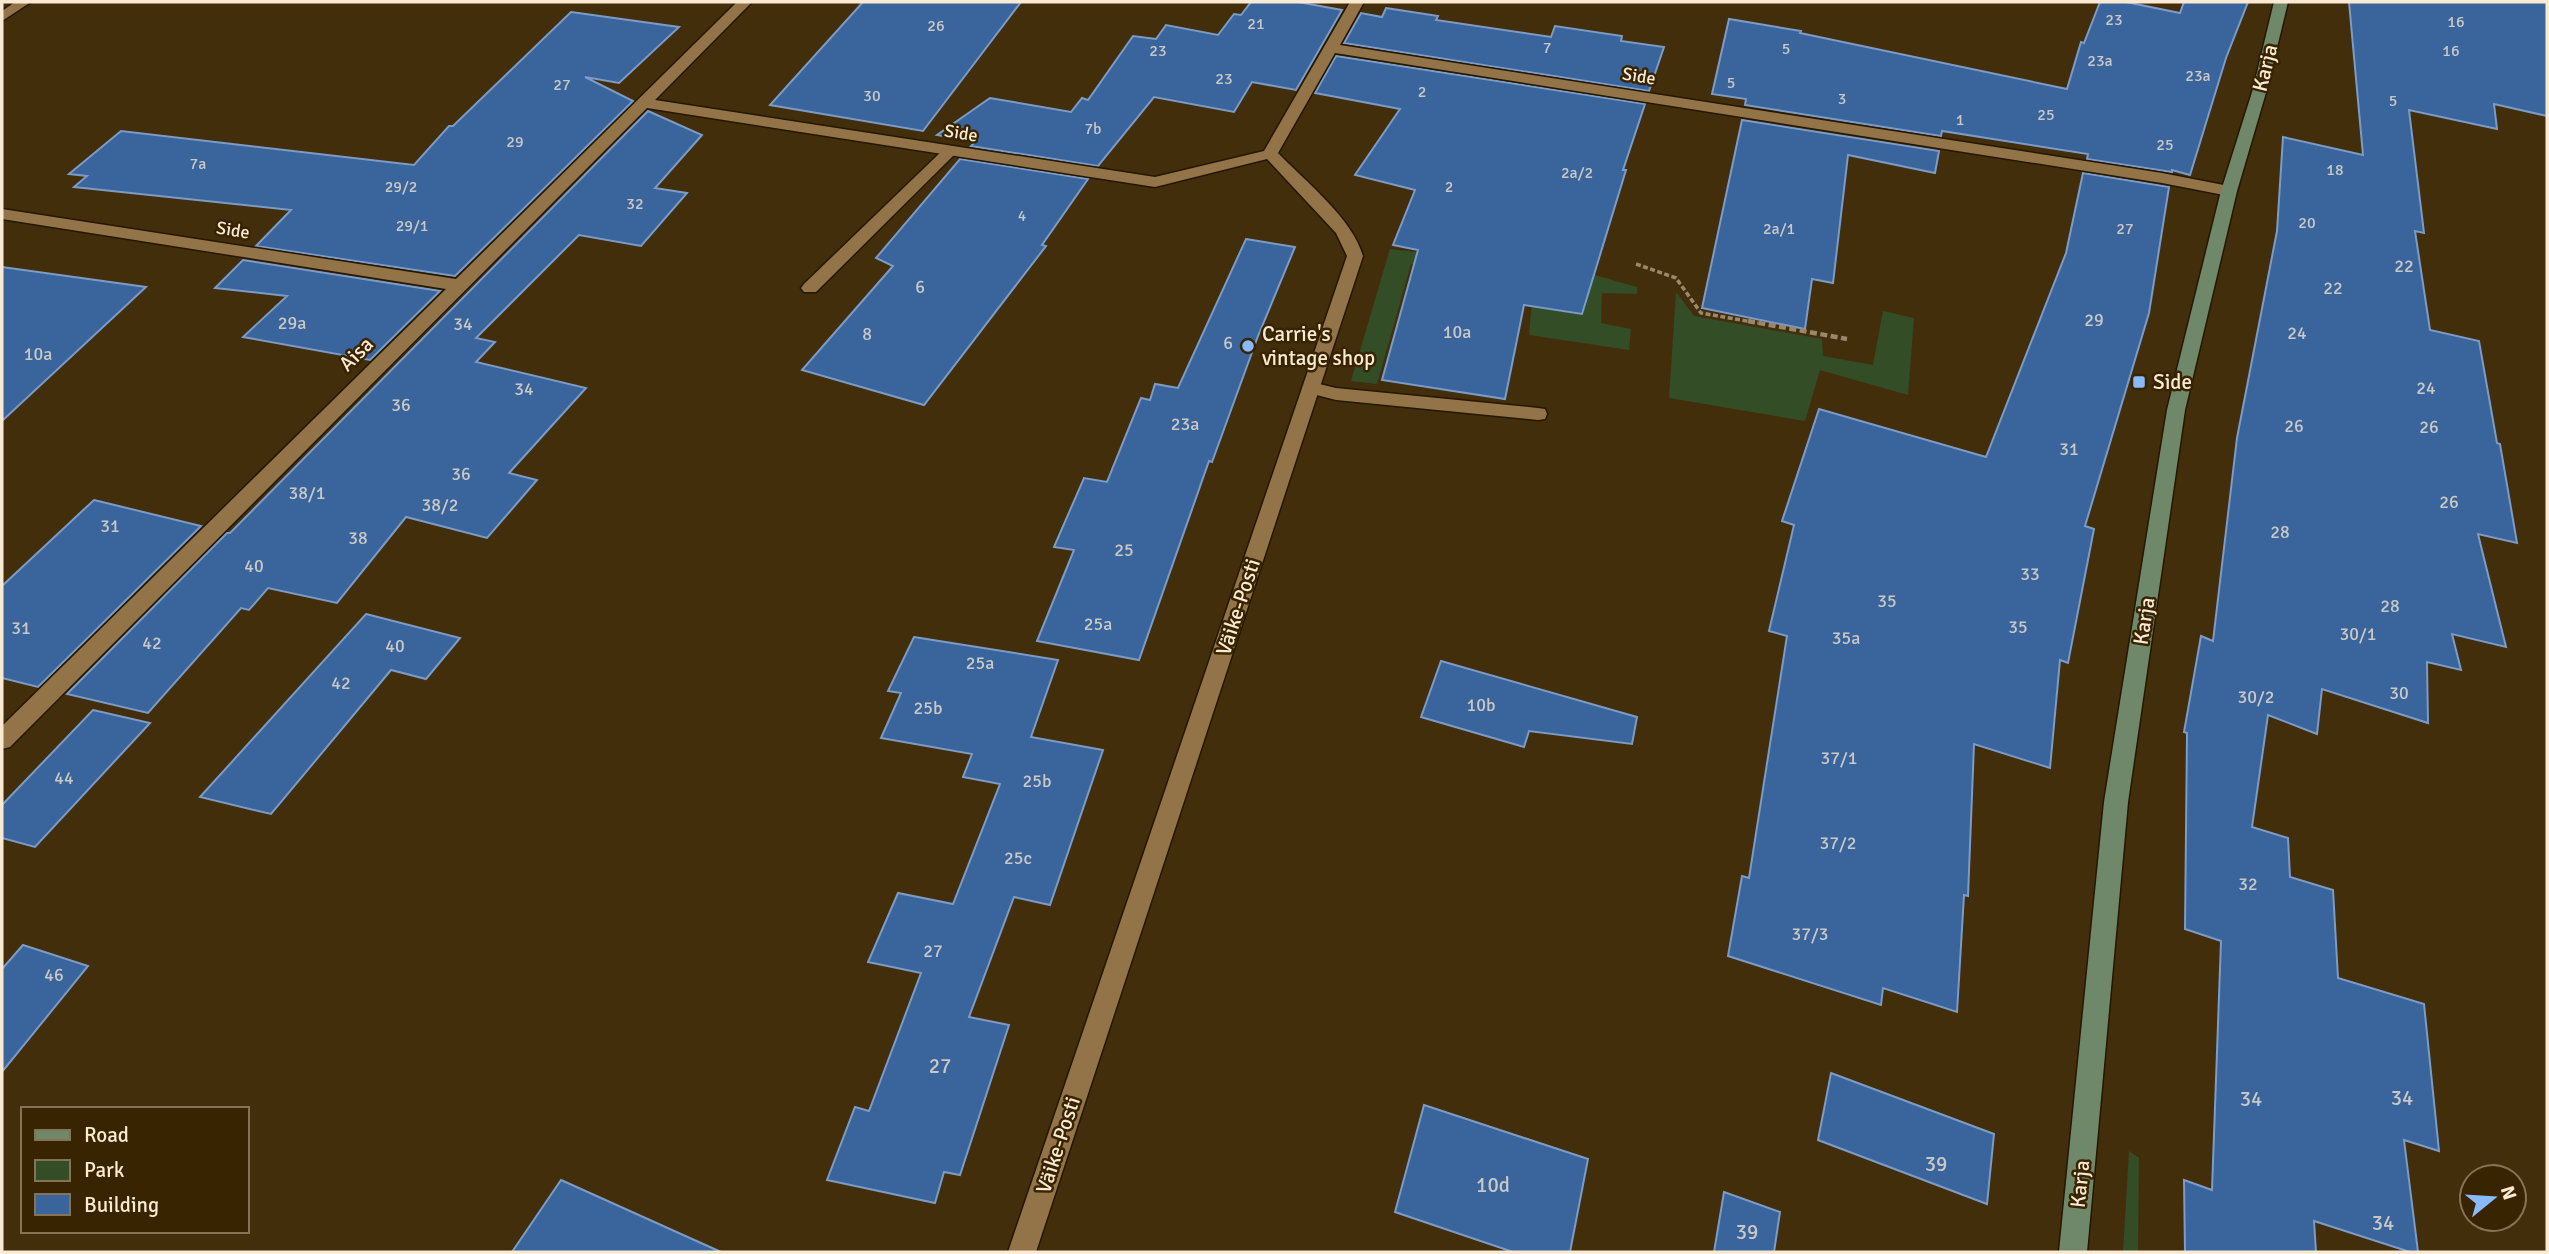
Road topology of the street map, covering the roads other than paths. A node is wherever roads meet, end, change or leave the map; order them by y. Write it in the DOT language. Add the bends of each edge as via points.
graph roads {
  1 [pos="24,2"];
  2 [pos="745,2"];
  3 [pos="1357,2"];
  4 [pos="2281,2"];
  5 [pos="2,17"];
  6 [pos="1332,47"];
  7 [pos="644,103"];
  8 [pos="950,151"];
  9 [pos="1270,154"];
  10 [pos="2229,191"];
  11 [pos="2,214"];
  12 [pos="458,285"];
  13 [pos="810,288"];
  14 [pos="1311,388"];
  15 [pos="1538,414"];
  16 [pos="2,740"];
  17 [pos="1022,1252"];
  18 [pos="2073,1252"];
  1 -- 5 [label="street"];
  2 -- 7 [label="street, Aisa"];
  3 -- 6 [label="street"];
  4 -- 10 [label="street, Karja"];
  6 -- 9 [label="street"];
  6 -- 10 [label="street, Side"];
  7 -- 8 [label="street, Side"];
  7 -- 12 [label="street, Aisa"];
  8 -- 9 [label="street, Side" via="1155,183"];
  8 -- 13 [label="street"];
  9 -- 14 [label="street, Väike-Posti" via="1342,229 1355,256"];
  10 -- 18 [label="street, Karja" via="2175,410 2116,802"];
  11 -- 12 [label="street, Side"];
  12 -- 16 [label="street, Aisa"];
  14 -- 15 [label="street"];
  14 -- 17 [label="street, Väike-Posti"];
}
